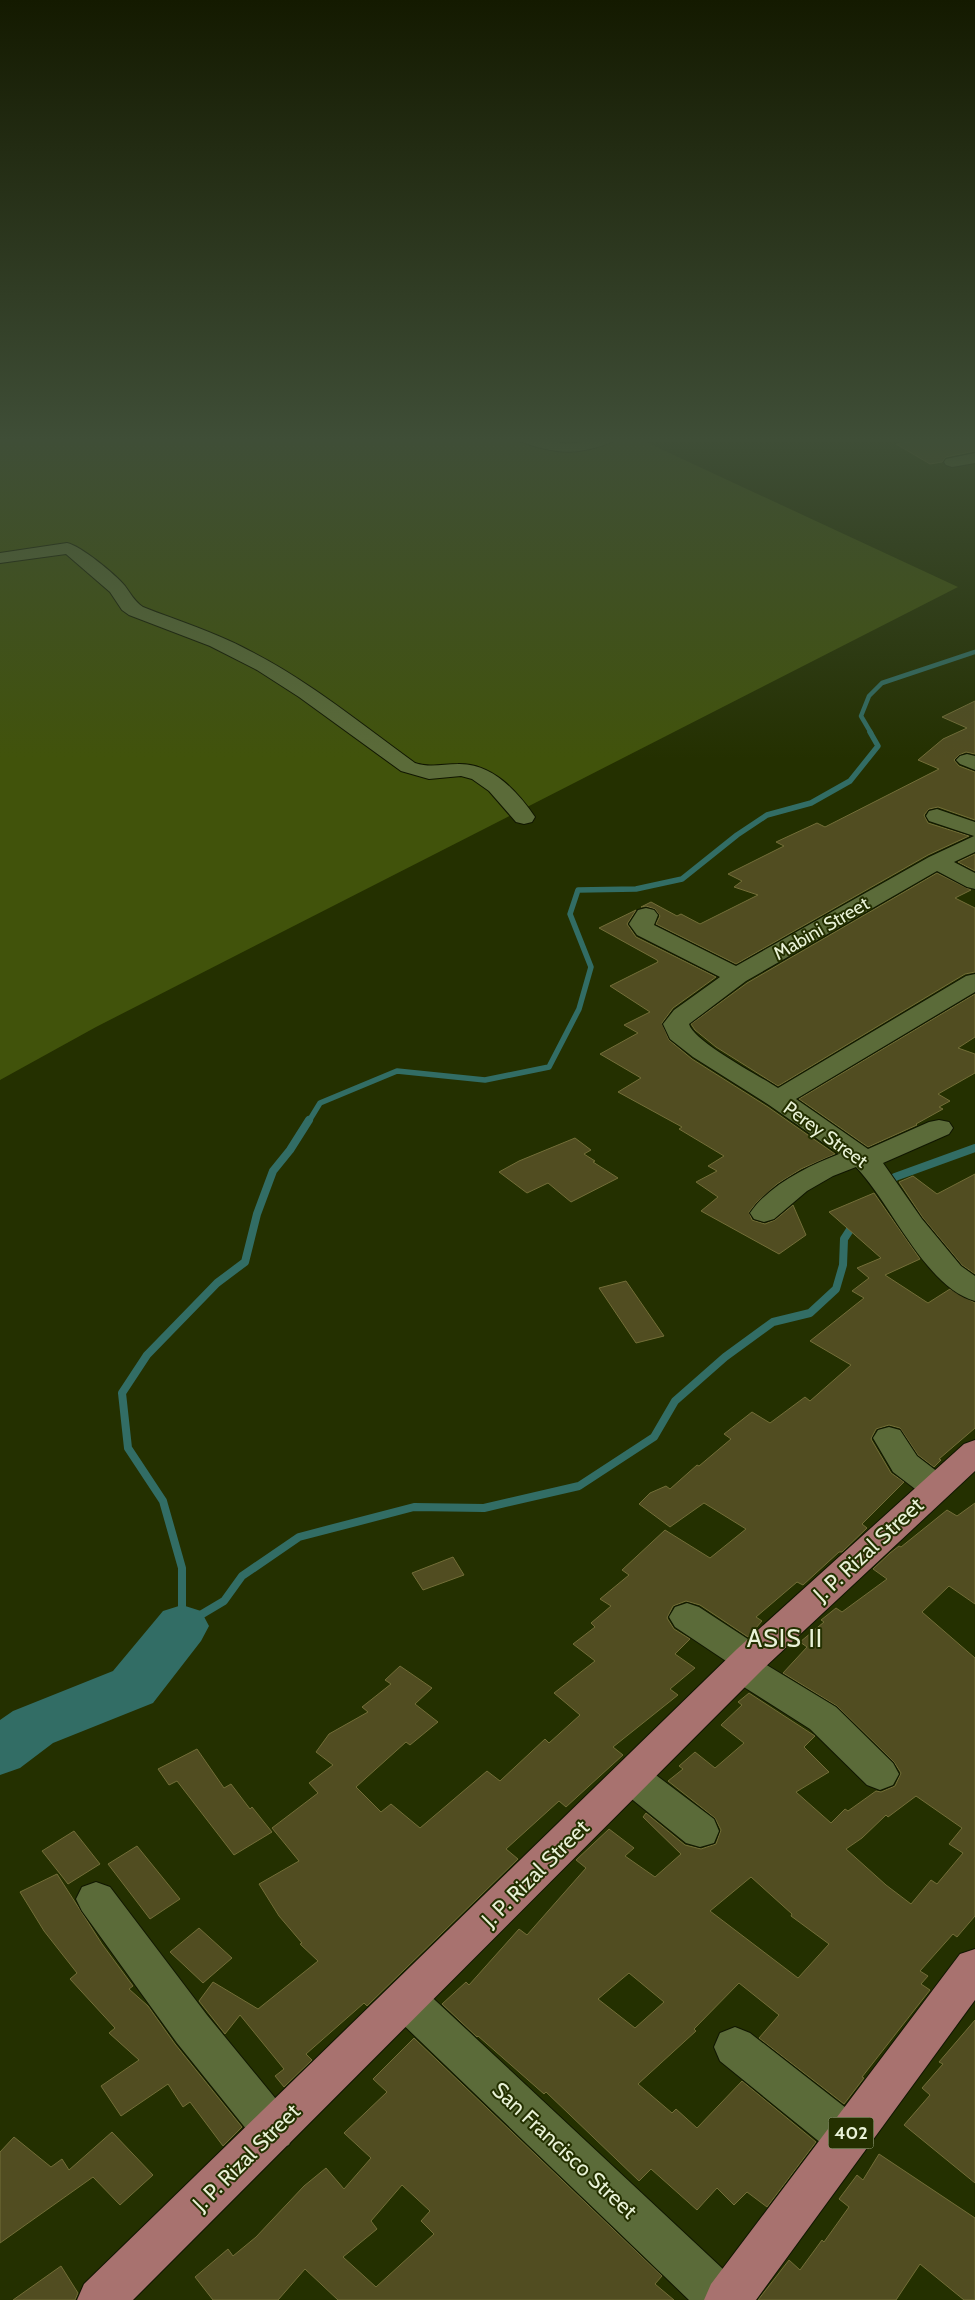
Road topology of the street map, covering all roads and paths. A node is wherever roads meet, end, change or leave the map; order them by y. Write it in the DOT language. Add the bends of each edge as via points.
graph roads {
  1 [pos="0,558"];
  2 [pos="937,816"];
  3 [pos="524,817"];
  4 [pos="975,830"];
  5 [pos="975,843"];
  6 [pos="937,862"];
  7 [pos="975,882"];
  8 [pos="646,914"];
  9 [pos="737,976"];
  10 [pos="975,981"];
  11 [pos="676,1024"];
  12 [pos="778,1099"];
  13 [pos="939,1128"];
  14 [pos="867,1163"];
  15 [pos="764,1213"];
  16 [pos="975,1291"];
  17 [pos="889,1438"];
  18 [pos="975,1452"];
  19 [pos="935,1487"];
  20 [pos="687,1617"];
  21 [pos="745,1663"];
  22 [pos="880,1774"];
  23 [pos="631,1777"];
  24 [pos="700,1831"];
  25 [pos="96,1899"];
  26 [pos="975,1967"];
  27 [pos="406,2000"];
  28 [pos="735,2047"];
  29 [pos="274,2130"];
  30 [pos="848,2137"];
  31 [pos="100,2300"];
  32 [pos="725,2300"];
  1 -- 3 [label="street" via="67,548 72,550 118,588 136,611 240,653 268,669 301,689 408,767 428,774 463,770 486,778"];
  2 -- 4 [label="street"];
  5 -- 6 [label="street, Mabini Street"];
  6 -- 7 [label="street"];
  6 -- 9 [label="street, Mabini Street"];
  8 -- 9 [label="street" via="641,924 645,930"];
  9 -- 11 [label="street, Mabini Street" via="683,1015"];
  10 -- 12 [label="street"];
  11 -- 12 [label="street, Perey Street" via="679,1034"];
  12 -- 14 [label="street, Perey Street"];
  13 -- 14 [label="street"];
  14 -- 15 [label="street" via="823,1170 797,1185"];
  14 -- 16 [label="street, Perey Street" via="951,1273"];
  17 -- 19 [label="street" via="898,1457"];
  18 -- 19 [label="main road, J. P. Rizal Street"];
  19 -- 21 [label="main road, J. P. Rizal Street"];
  20 -- 21 [label="street"];
  21 -- 22 [label="street" via="823,1718"];
  21 -- 23 [label="main road, J. P. Rizal Street"];
  23 -- 24 [label="street"];
  23 -- 27 [label="main road, J. P. Rizal Street"];
  25 -- 29 [label="street" via="192,2029"];
  26 -- 30 [label="main road, 402"];
  27 -- 29 [label="main road, J. P. Rizal Street"];
  27 -- 32 [label="street, San Francisco Street"];
  28 -- 30 [label="street"];
  29 -- 31 [label="main road, J. P. Rizal Street"];
  30 -- 32 [label="main road, 402"];
}
